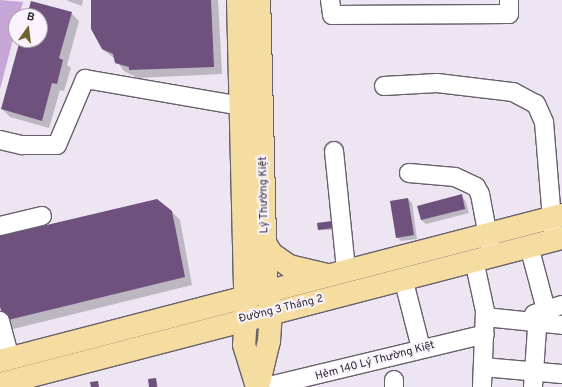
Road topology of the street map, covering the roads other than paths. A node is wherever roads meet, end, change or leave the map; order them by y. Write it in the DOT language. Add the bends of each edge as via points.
graph roads {
  1 [pos="238,0"];
  2 [pos="259,0"];
  3 [pos="330,0"];
  4 [pos="509,7"];
  5 [pos="384,86"];
  6 [pos="240,106"];
  7 [pos="0,140"];
  8 [pos="334,151"];
  9 [pos="409,173"];
  10 [pos="42,216"];
  11 [pos="557,217"];
  12 [pos="0,226"];
  13 [pos="488,234"];
  14 [pos="558,238"];
  15 [pos="265,243"];
  16 [pos="529,246"];
  17 [pos="483,258"];
  18 [pos="244,265"];
  19 [pos="338,272"];
  20 [pos="403,278"];
  21 [pos="269,290"];
  22 [pos="245,296"];
  23 [pos="215,304"];
  24 [pos="271,313"];
  25 [pos="546,313"];
  26 [pos="246,318"];
  27 [pos="0,321"];
  28 [pos="562,325"];
  29 [pos="485,326"];
  30 [pos="212,327"];
  31 [pos="421,348"];
  32 [pos="247,358"];
  33 [pos="5,360"];
  34 [pos="483,367"];
  35 [pos="562,374"];
  36 [pos="533,379"];
  37 [pos="0,384"];
  38 [pos="257,387"];
  39 [pos="265,387"];
  40 [pos="482,387"];
  1 -- 6 [label="main road, Lý Thường Kiệt"];
  2 -- 15 [label="main road, Lý Thường Kiệt"];
  3 -- 4 [label="street" via="332,15"];
  5 -- 11 [label="street" via="437,83 506,91 536,104 544,122"];
  6 -- 7 [label="street" via="85,79 57,145 22,145"];
  6 -- 18 [label="main road, Lý Thường Kiệt"];
  8 -- 19 [label="street"];
  9 -- 13 [label="street" via="455,176 476,187 480,194"];
  10 -- 12 [label="street"];
  11 -- 13 [label="main road"];
  11 -- 14 [label="street"];
  13 -- 17 [label="street"];
  13 -- 19 [label="main road, Đường 3 Tháng 2"];
  14 -- 16 [label="main road, Đường 3 Tháng 2"];
  15 -- 19 [label="main road" via="272,254 289,266"];
  15 -- 21 [label="main road, Lý Thường Kiệt" via="266,279"];
  16 -- 17 [label="main road, Đường 3 Tháng 2"];
  16 -- 25 [label="street"];
  17 -- 20 [label="main road, Đường 3 Tháng 2"];
  17 -- 29 [label="street"];
  18 -- 22 [label="main road, Lý Thường Kiệt"];
  18 -- 23 [label="main road" via="234,283"];
  19 -- 21 [label="main road, Đường 3 Tháng 2"];
  20 -- 24 [label="main road, Đường 3 Tháng 2"];
  20 -- 31 [label="street"];
  21 -- 22 [label="main road, Đường 3 Tháng 2"];
  21 -- 24 [label="main road, Lý Thường Kiệt"];
  22 -- 23 [label="main road, Đường 3 Tháng 2"];
  22 -- 26 [label="main road, Lý Thường Kiệt"];
  23 -- 33 [label="main road, Đường 3 Tháng 2"];
  24 -- 26 [label="main road, Đường 3 Tháng 2"];
  24 -- 38 [label="main road, Lý Thường Kiệt" via="269,341"];
  25 -- 28 [label="street, Hẻm 140 Lý Thường Kiệt"];
  25 -- 29 [label="street, Hẻm 140 Lý Thường Kiệt"];
  25 -- 36 [label="street"];
  26 -- 30 [label="main road, Đường 3 Tháng 2"];
  26 -- 32 [label="main road, Lý Thường Kiệt" via="244,345"];
  27 -- 33 [label="street"];
  29 -- 31 [label="street, Hẻm 140 Lý Thường Kiệt"];
  29 -- 34 [label="street"];
  30 -- 32 [label="main road"];
  30 -- 37 [label="main road, Đường 3 Tháng 2"];
  31 -- 39 [label="street, Hẻm 140 Lý Thường Kiệt" via="355,367"];
  32 -- 38 [label="main road, Lý Thường Kiệt"];
  34 -- 36 [label="street"];
  34 -- 40 [label="street"];
  35 -- 36 [label="street"];
}
